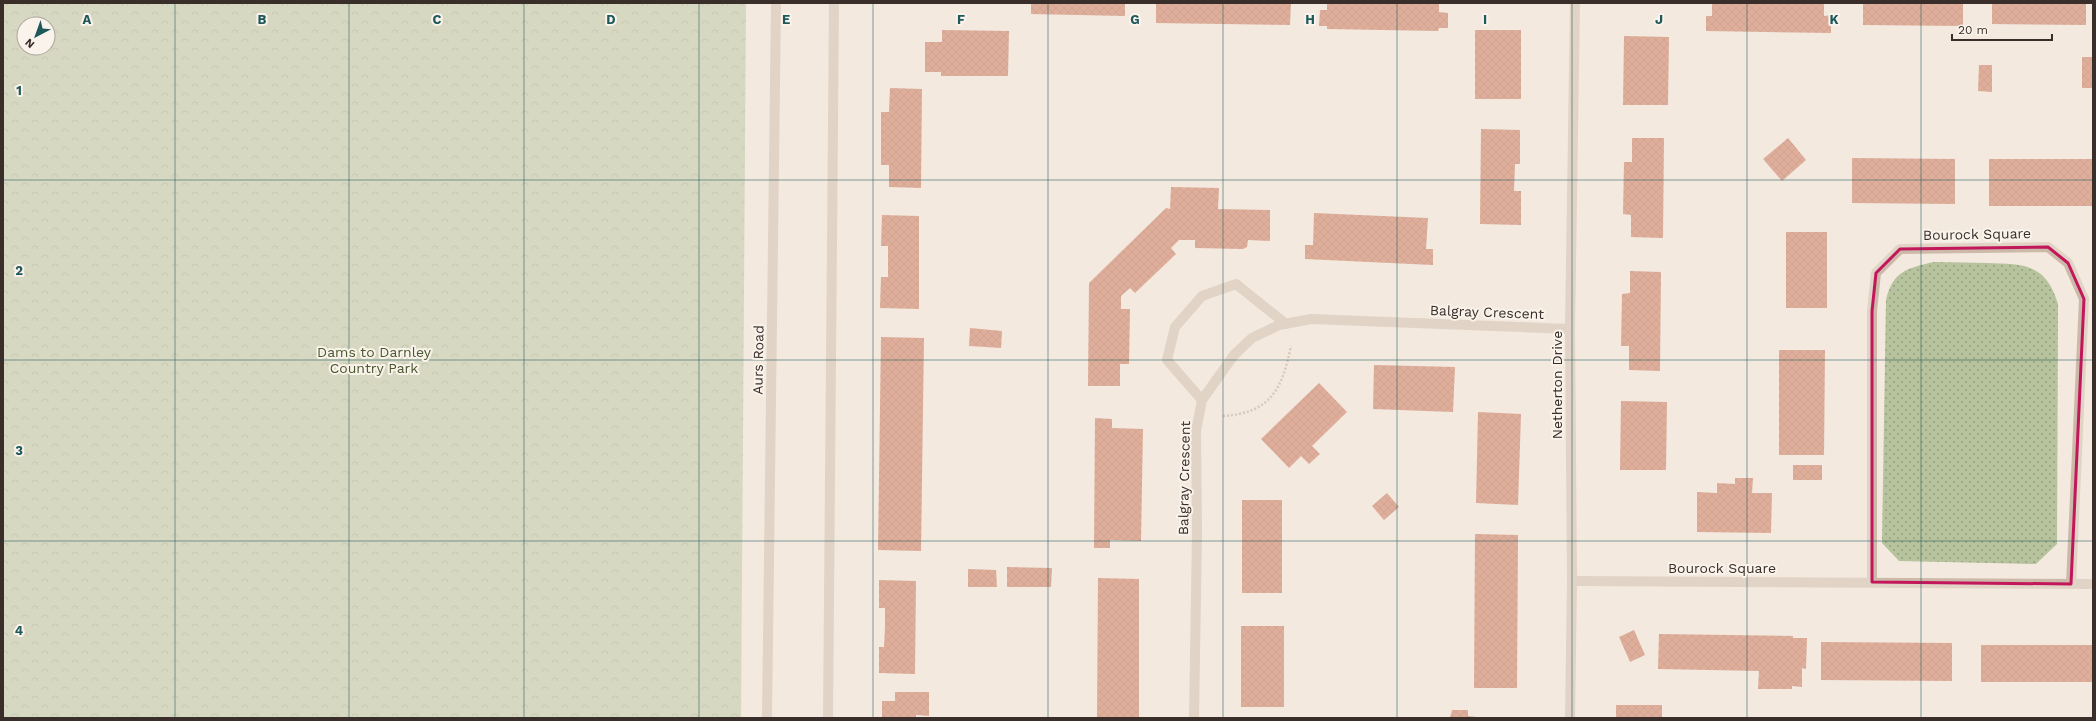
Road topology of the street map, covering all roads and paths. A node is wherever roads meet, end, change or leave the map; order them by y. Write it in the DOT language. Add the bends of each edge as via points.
graph roads {
  1 [pos="776,3"];
  2 [pos="834,3"];
  3 [pos="1575,3"];
  4 [pos="1290,323"];
  5 [pos="1570,329"];
  6 [pos="1202,400"];
  7 [pos="1198,418"];
  8 [pos="1572,581"];
  9 [pos="1872,582"];
  10 [pos="2071,584"];
  11 [pos="2093,584"];
  12 [pos="767,718"];
  13 [pos="828,718"];
  14 [pos="1194,718"];
  15 [pos="1570,718"];
  1 -- 12 [label="street, Aurs Road"];
  2 -- 13 [label="street"];
  3 -- 5 [label="street, Netherton Drive"];
  4 -- 5 [label="street, Balgray Crescent" via="1311,319"];
  4 -- 6 [label="street, Balgray Crescent" via="1279,325 1252,338 1234,355"];
  4 -- 6 [label="street" via="1236,284 1202,296 1175,327 1168,360"];
  4 -- 7 [label="path" via="1286,370 1277,389 1262,406 1242,415"];
  5 -- 8 [label="street, Netherton Drive"];
  6 -- 7 [label="street, Balgray Crescent"];
  7 -- 14 [label="street, Balgray Crescent"];
  8 -- 9 [label="street, Bourock Square"];
  8 -- 15 [label="street, Netherton Drive"];
  9 -- 10 [label="street, Bourock Square"];
  9 -- 10 [label="street, Bourock Square" via="1872,311 1876,274 1900,249 2048,247 2068,263 2084,298"];
  10 -- 11 [label="street, Bourock Square"];
}
